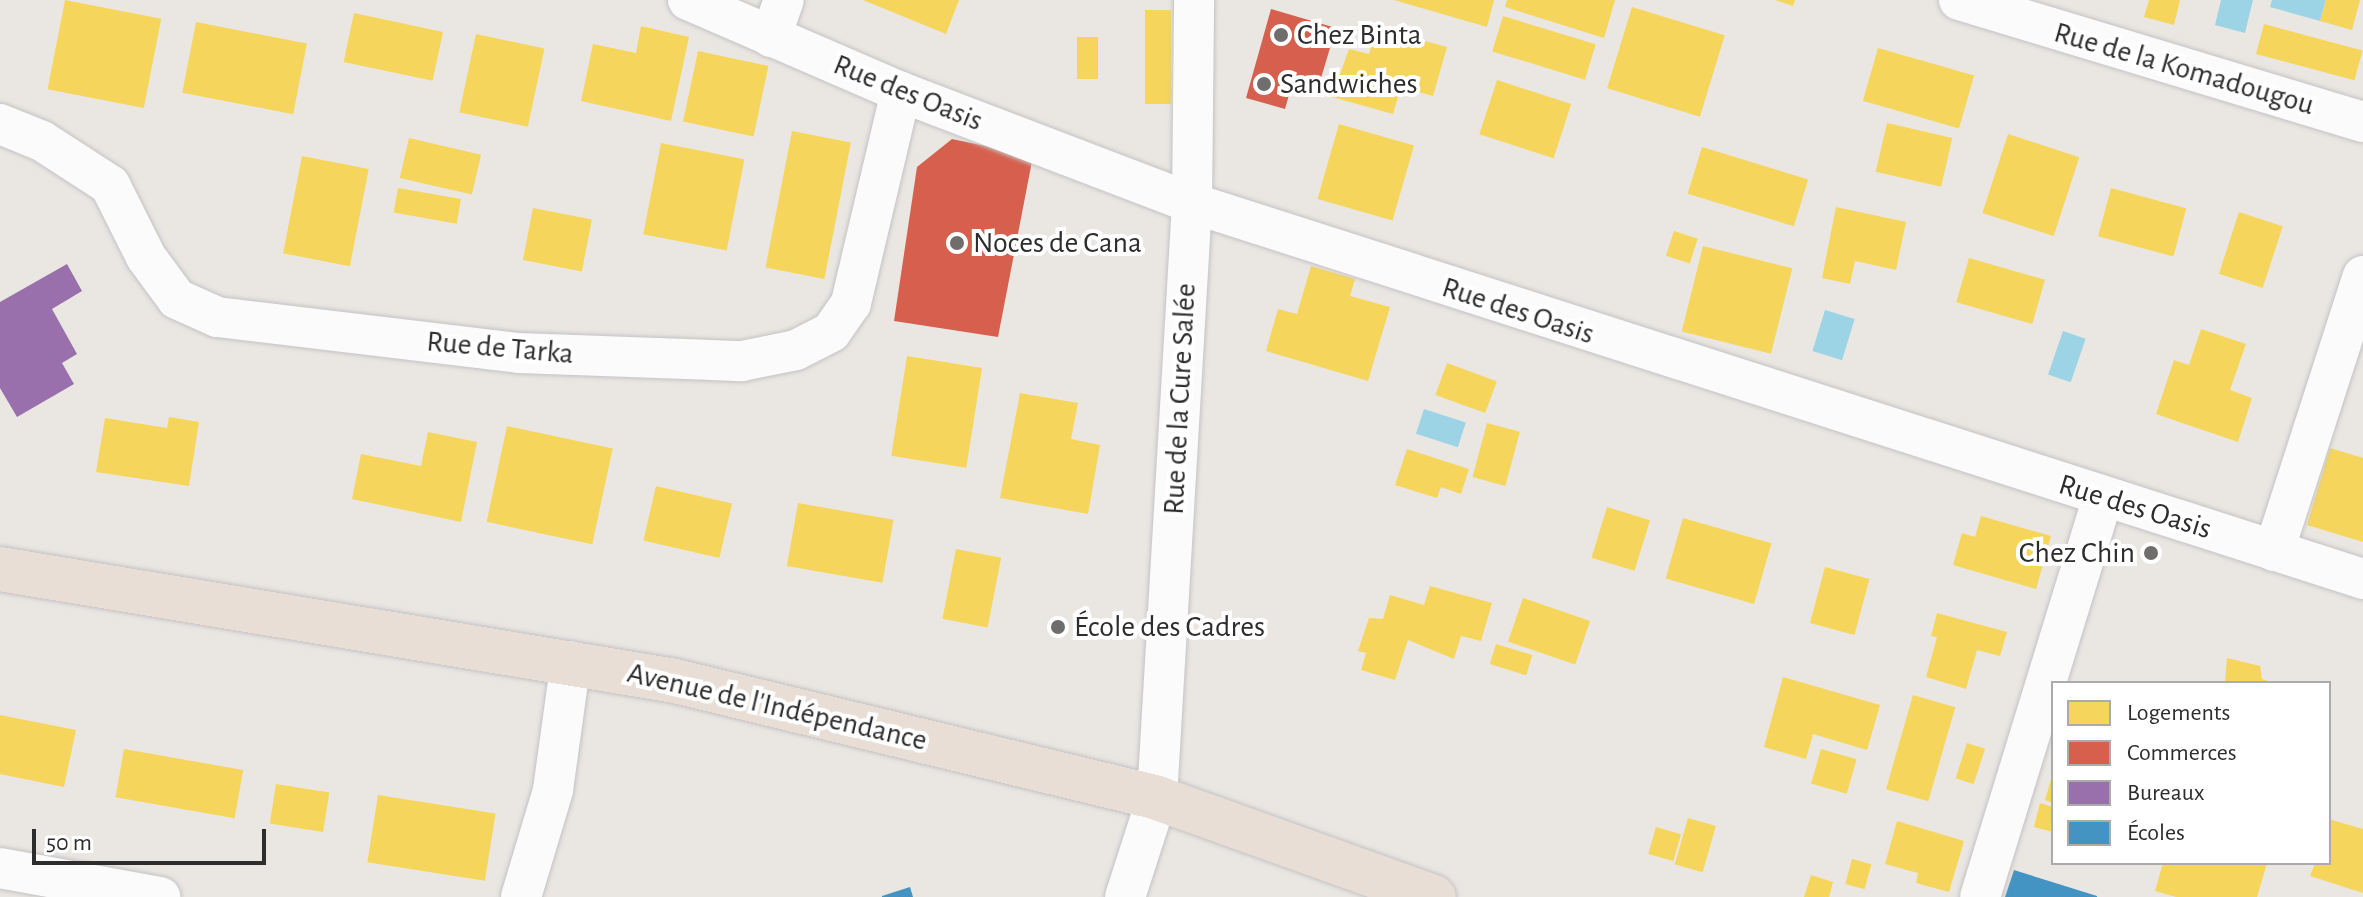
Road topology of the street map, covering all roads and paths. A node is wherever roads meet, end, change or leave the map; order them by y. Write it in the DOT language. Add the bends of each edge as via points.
graph roads {
  1 [pos="1194,0"];
  2 [pos="1959,0"];
  3 [pos="711,5"];
  4 [pos="2058,16"];
  5 [pos="778,18"];
  6 [pos="901,92"];
  7 [pos="2363,122"];
  8 [pos="0,124"];
  9 [pos="1192,203"];
  10 [pos="2363,276"];
  11 [pos="2103,497"];
  12 [pos="2274,551"];
  13 [pos="0,569"];
  14 [pos="2363,579"];
  15 [pos="0,584"];
  16 [pos="102,588"];
  17 [pos="571,661"];
  18 [pos="1157,798"];
  19 [pos="0,868"];
  20 [pos="160,897"];
  21 [pos="521,897"];
  22 [pos="1125,897"];
  23 [pos="1434,897"];
  24 [pos="1980,897"];
  1 -- 9 [label="street, Rue de la Cure Salée"];
  2 -- 4 [label="street, Rue de la Komadougou"];
  3 -- 5 [label="street, Rue des Oasis"];
  4 -- 7 [label="street, Rue de la Komadougou"];
  5 -- 6 [label="street, Rue des Oasis"];
  6 -- 8 [label="street, Rue de Tarka" via="851,303 831,332 796,350 742,361 519,353 217,317 177,299 146,257 110,185 42,141"];
  6 -- 9 [label="street, Rue des Oasis"];
  9 -- 11 [label="street, Rue des Oasis"];
  9 -- 18 [label="street, Rue de la Cure Salée"];
  10 -- 12 [label="street"];
  11 -- 12 [label="street, Rue des Oasis"];
  11 -- 24 [label="street"];
  12 -- 14 [label="street, Rue des Oasis"];
  13 -- 16 [label="highway, Avenue de l'Indépendance"];
  15 -- 16 [label="highway, Avenue de l'Indépendance"];
  16 -- 17 [label="highway, Avenue de l'Indépendance"];
  17 -- 18 [label="highway, Avenue de l'Indépendance" via="675,681"];
  17 -- 21 [label="street" via="553,790"];
  18 -- 22 [label="street, Rue de la Cure Salée"];
  18 -- 23 [label="highway, Avenue de l'Indépendance"];
  19 -- 20 [label="street"];
}
